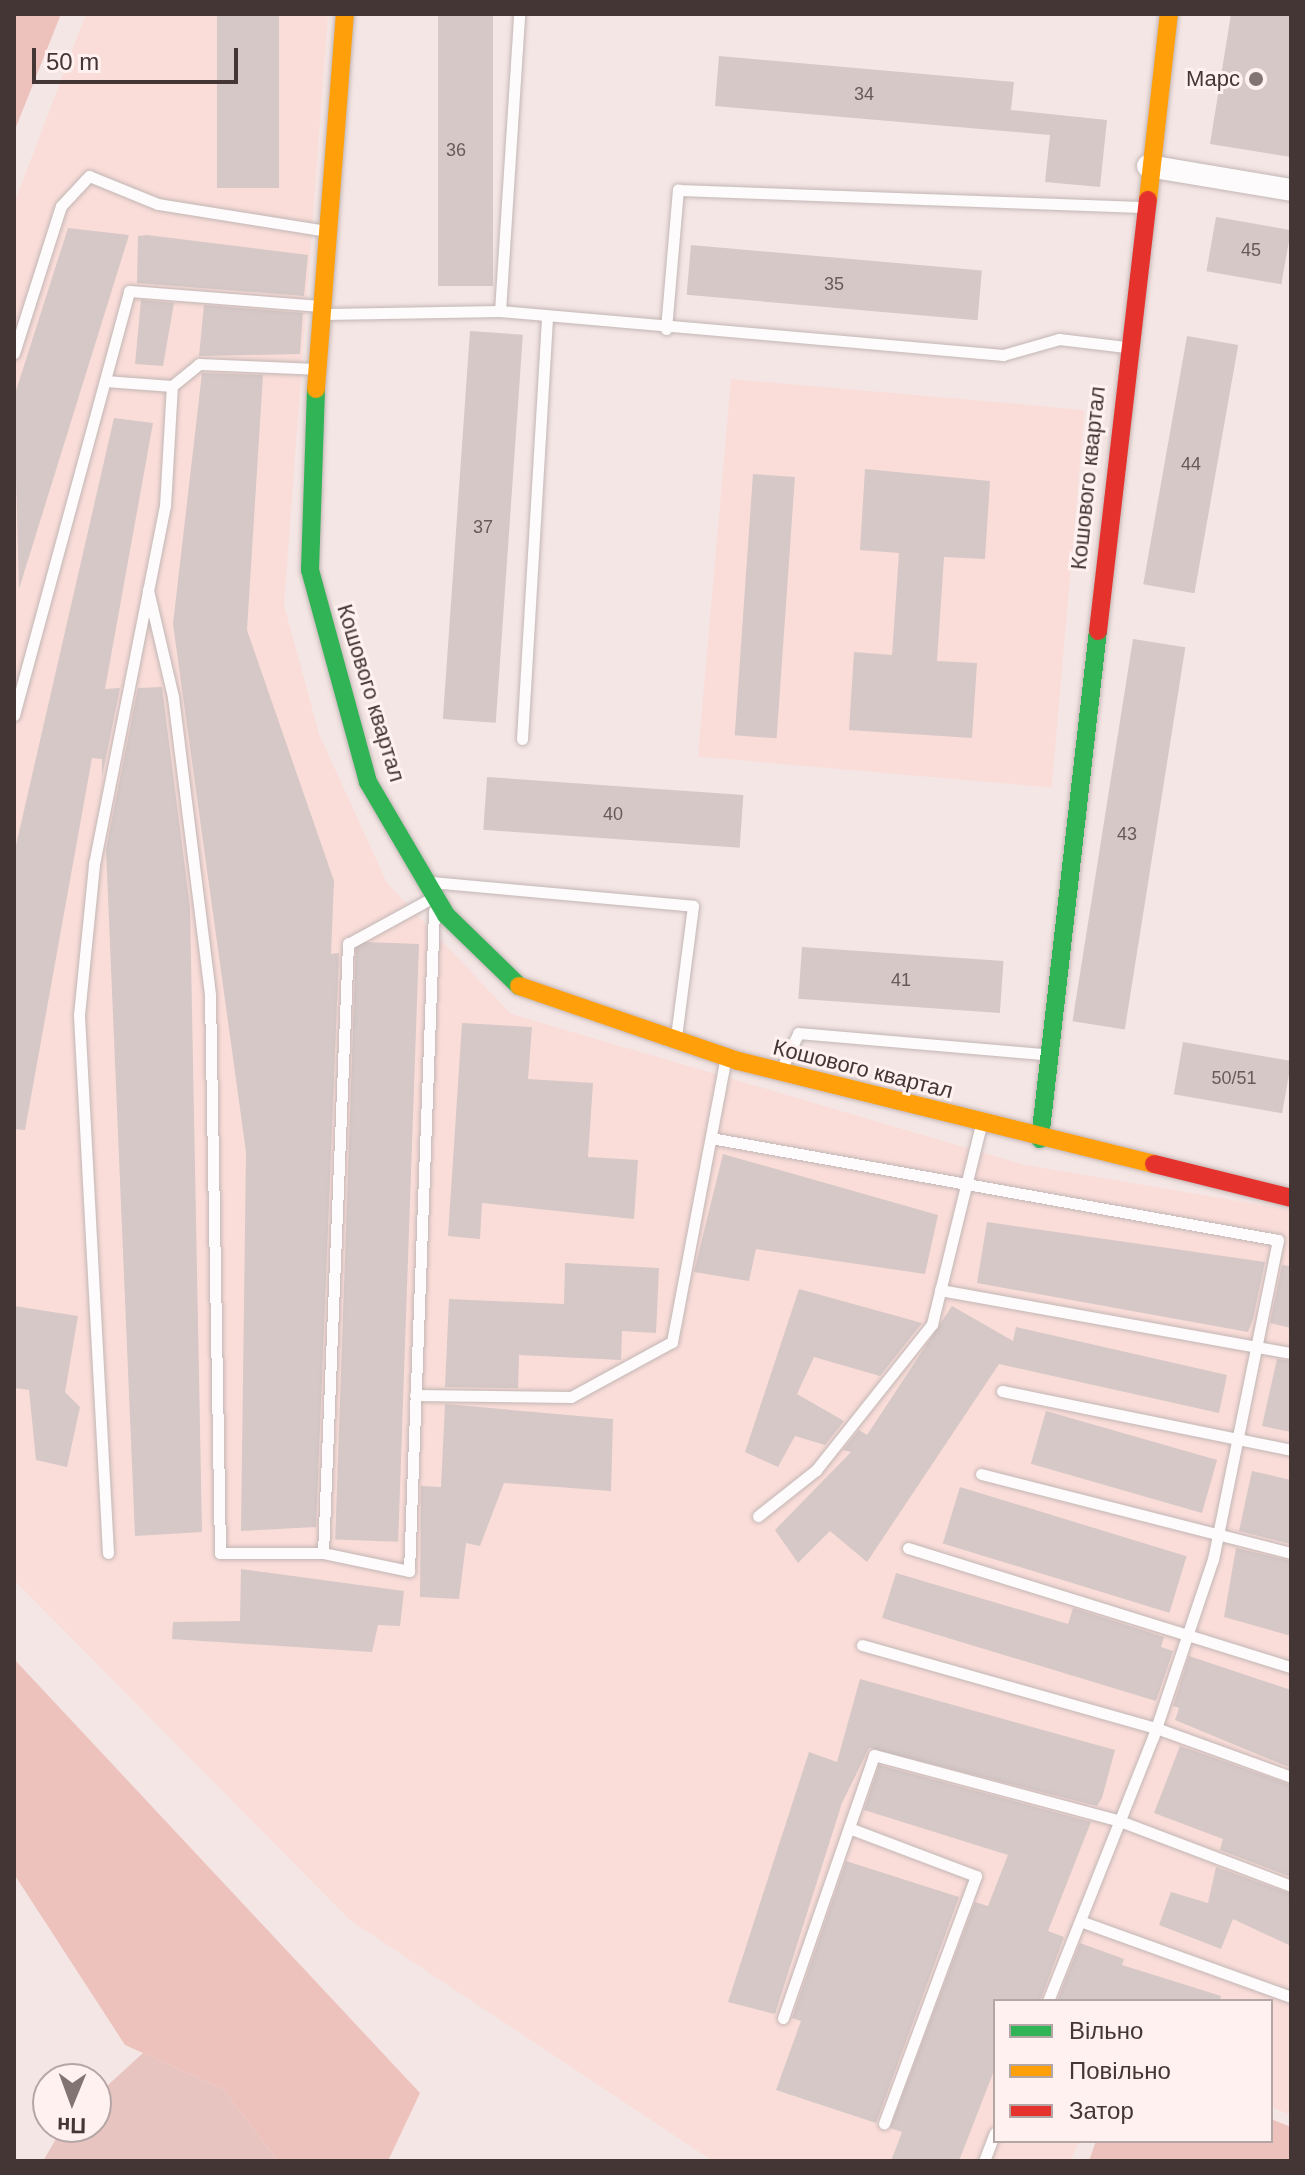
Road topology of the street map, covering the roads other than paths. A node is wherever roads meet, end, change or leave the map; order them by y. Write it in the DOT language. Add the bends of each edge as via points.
graph roads {
  1 [pos="345,14"];
  2 [pos="519,14"];
  3 [pos="1169,14"];
  4 [pos="1148,166"];
  5 [pos="1291,190"];
  6 [pos="1142,207"];
  7 [pos="328,231"];
  8 [pos="322,310"];
  9 [pos="500,311"];
  10 [pos="547,320"];
  11 [pos="666,329"];
  12 [pos="1127,347"];
  13 [pos="14,353"];
  14 [pos="317,369"];
  15 [pos="105,381"];
  16 [pos="172,386"];
  17 [pos="148,590"];
  18 [pos="14,715"];
  19 [pos="522,739"];
  20 [pos="429,889"];
  21 [pos="676,1041"];
  22 [pos="1050,1054"];
  23 [pos="726,1057"];
  24 [pos="780,1072"];
  25 [pos="981,1124"];
  26 [pos="711,1138"];
  27 [pos="1040,1139"];
  28 [pos="966,1186"];
  29 [pos="1291,1198"];
  30 [pos="940,1290"];
  31 [pos="1256,1346"];
  32 [pos="1291,1353"];
  33 [pos="1002,1391"];
  34 [pos="415,1395"];
  35 [pos="1238,1438"];
  36 [pos="1291,1450"];
  37 [pos="981,1474"];
  38 [pos="758,1516"];
  39 [pos="1218,1534"];
  40 [pos="908,1548"];
  41 [pos="108,1553"];
  42 [pos="323,1553"];
  43 [pos="1291,1553"];
  44 [pos="1187,1637"];
  45 [pos="862,1645"];
  46 [pos="1291,1667"];
  47 [pos="1156,1728"];
  48 [pos="1291,1777"];
  49 [pos="1120,1821"];
  50 [pos="849,1828"];
  51 [pos="1291,1886"];
  52 [pos="1080,1921"];
  53 [pos="1291,1997"];
  54 [pos="1049,1999"];
  55 [pos="783,2018"];
  56 [pos="884,2123"];
  57 [pos="993,2138"];
  58 [pos="984,2161"];
  1 -- 7 [label="street, Кошового квартал"];
  2 -- 9 [label="lane"];
  3 -- 4 [label="street, Кошового квартал"];
  4 -- 5 [label="street"];
  4 -- 6 [label="street, Кошового квартал"];
  6 -- 11 [label="lane" via="678,190"];
  6 -- 12 [label="street, Кошового квартал"];
  7 -- 8 [label="street, Кошового квартал"];
  7 -- 13 [label="lane" via="158,204 89,176 61,206"];
  8 -- 9 [label="lane"];
  8 -- 14 [label="street, Кошового квартал"];
  8 -- 15 [label="lane" via="129,291"];
  9 -- 10 [label="lane"];
  10 -- 11 [label="lane"];
  10 -- 19 [label="lane"];
  11 -- 12 [label="lane" via="1003,355 1059,339"];
  12 -- 22 [label="street, Кошового квартал"];
  14 -- 16 [label="lane" via="199,364"];
  14 -- 20 [label="street, Кошового квартал" via="310,570 368,782"];
  15 -- 16 [label="lane"];
  15 -- 18 [label="lane"];
  16 -- 17 [label="lane" via="165,506"];
  17 -- 41 [label="lane" via="94,864 79,1015"];
  17 -- 42 [label="lane" via="173,697 210,995 220,1553"];
  20 -- 21 [label="street, Кошового квартал" via="516,985"];
  20 -- 21 [label="lane" via="693,906"];
  20 -- 34 [label="lane"];
  20 -- 42 [label="lane" via="348,944"];
  21 -- 23 [label="street, Кошового квартал"];
  22 -- 24 [label="lane" via="798,1033"];
  22 -- 27 [label="street, Кошового квартал"];
  23 -- 24 [label="street, Кошового квартал"];
  23 -- 26 [label="lane"];
  24 -- 25 [label="street, Кошового квартал"];
  25 -- 27 [label="street, Кошового квартал"];
  25 -- 28 [label="lane"];
  26 -- 28 [label="lane"];
  26 -- 34 [label="lane" via="672,1342 571,1397"];
  27 -- 29 [label="street, Кошового квартал"];
  28 -- 30 [label="lane"];
  28 -- 31 [label="lane" via="1278,1240"];
  30 -- 31 [label="lane"];
  30 -- 38 [label="lane" via="932,1324 816,1470"];
  31 -- 32 [label="lane"];
  31 -- 35 [label="lane"];
  33 -- 35 [label="lane"];
  34 -- 42 [label="lane" via="409,1571"];
  35 -- 36 [label="lane"];
  35 -- 39 [label="lane"];
  37 -- 39 [label="lane"];
  39 -- 43 [label="lane"];
  39 -- 44 [label="lane"];
  40 -- 44 [label="lane"];
  44 -- 46 [label="lane"];
  44 -- 47 [label="lane"];
  45 -- 47 [label="lane"];
  47 -- 48 [label="lane"];
  47 -- 49 [label="lane"];
  49 -- 50 [label="lane" via="874,1755"];
  49 -- 51 [label="lane"];
  49 -- 52 [label="lane"];
  50 -- 55 [label="lane"];
  50 -- 56 [label="lane" via="976,1876"];
  52 -- 53 [label="lane"];
  52 -- 54 [label="lane"];
  57 -- 58 [label="lane"];
}
